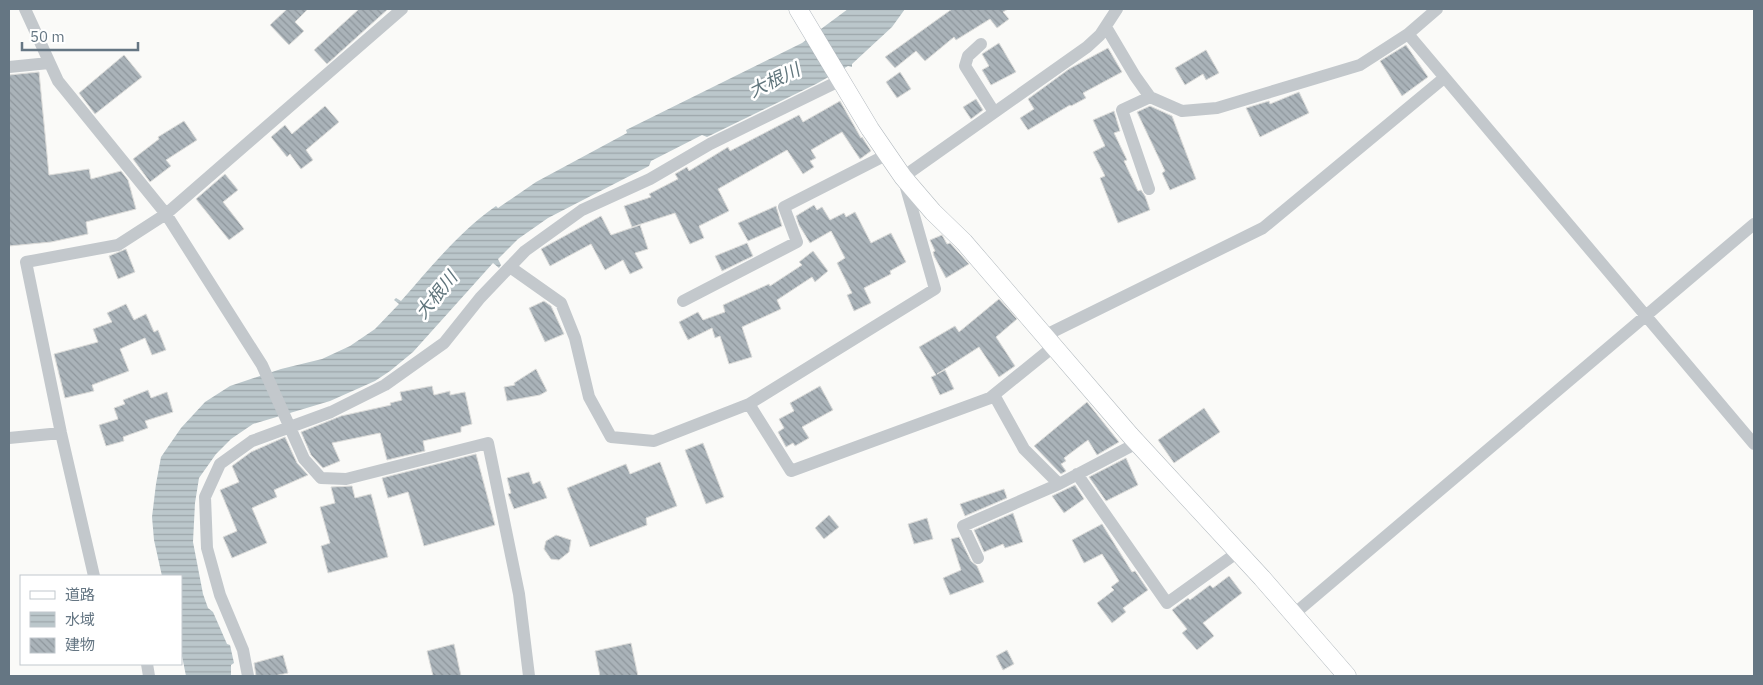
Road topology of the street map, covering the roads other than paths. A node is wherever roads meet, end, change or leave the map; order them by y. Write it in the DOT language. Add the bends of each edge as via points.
graph roads {
  1 [pos="25,9"];
  2 [pos="402,9"];
  3 [pos="1117,9"];
  4 [pos="1437,9"];
  5 [pos="802,16"];
  6 [pos="1106,27"];
  7 [pos="1408,34"];
  8 [pos="981,44"];
  9 [pos="49,63"];
  10 [pos="9,67"];
  11 [pos="1444,78"];
  12 [pos="841,80"];
  13 [pos="1150,97"];
  14 [pos="994,112"];
  15 [pos="888,154"];
  16 [pos="903,176"];
  17 [pos="1150,189"];
  18 [pos="166,214"];
  19 [pos="1754,224"];
  20 [pos="510,267"];
  21 [pos="683,301"];
  22 [pos="1646,318"];
  23 [pos="1048,341"];
  24 [pos="994,395"];
  25 [pos="749,404"];
  26 [pos="288,423"];
  27 [pos="61,433"];
  28 [pos="9,438"];
  29 [pos="1137,443"];
  30 [pos="1754,444"];
  31 [pos="1077,474"];
  32 [pos="1059,484"];
  33 [pos="1238,552"];
  34 [pos="978,558"];
  35 [pos="94,575"];
  36 [pos="1294,614"];
  37 [pos="248,676"];
  38 [pos="529,676"];
  39 [pos="1347,676"];
  1 -- 9 [label="street"];
  2 -- 18 [label="street"];
  3 -- 6 [label="street"];
  4 -- 7 [label="street"];
  5 -- 12 [label="street"];
  6 -- 13 [label="street"];
  6 -- 14 [label="street" via="1087,47"];
  7 -- 11 [label="street"];
  7 -- 13 [label="street" via="1360,65 1217,108 1182,111"];
  8 -- 14 [label="street" via="968,56 965,66"];
  9 -- 10 [label="street"];
  9 -- 18 [label="street" via="58,80"];
  11 -- 22 [label="street"];
  11 -- 23 [label="street" via="1262,228"];
  12 -- 15 [label="street"];
  12 -- 20 [label="street" via="710,144 650,179 582,210 525,250"];
  13 -- 17 [label="street" via="1122,110"];
  14 -- 16 [label="street"];
  15 -- 16 [label="street"];
  15 -- 21 [label="street" via="784,207 797,242"];
  16 -- 23 [label="street"];
  16 -- 25 [label="street" via="936,289"];
  18 -- 26 [label="street" via="262,365"];
  18 -- 27 [label="street" via="118,245 26,262"];
  19 -- 22 [label="street"];
  20 -- 25 [label="street" via="561,303 575,338 589,397 611,437 654,441"];
  20 -- 26 [label="street" via="444,343 385,385 332,412"];
  22 -- 30 [label="street"];
  22 -- 36 [label="street"];
  23 -- 24 [label="street"];
  23 -- 29 [label="street"];
  24 -- 25 [label="street" via="791,471"];
  24 -- 32 [label="street" via="1024,449"];
  26 -- 37 [label="street" via="252,441 220,464 205,497 207,548 220,594 243,650"];
  26 -- 38 [label="street" via="304,459 321,478 331,480 488,443 519,594"];
  27 -- 28 [label="street"];
  27 -- 35 [label="street"];
  29 -- 31 [label="street"];
  29 -- 33 [label="street"];
  31 -- 32 [label="street"];
  31 -- 33 [label="street" via="1167,603"];
  32 -- 34 [label="street" via="963,526"];
  33 -- 36 [label="street"];
  36 -- 39 [label="street"];
}
